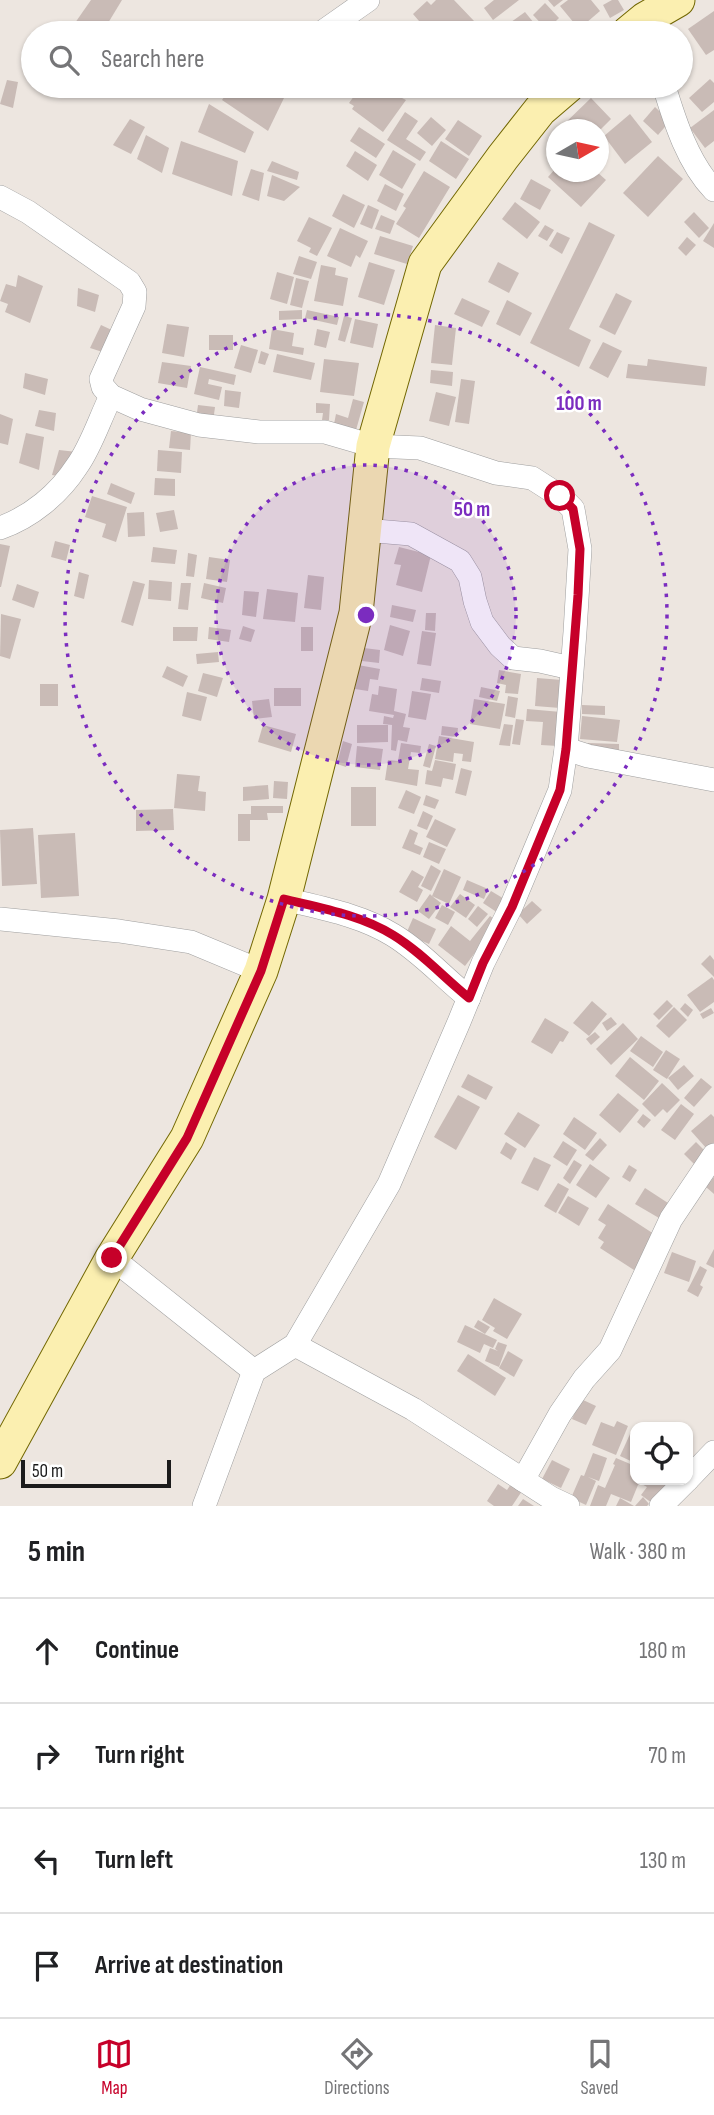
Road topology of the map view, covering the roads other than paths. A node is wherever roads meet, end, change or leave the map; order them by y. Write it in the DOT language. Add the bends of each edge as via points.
graph roads {
  1 [pos="368,0"];
  2 [pos="678,0"];
  3 [pos="338,21"];
  4 [pos="650,21"];
  5 [pos="554,98"];
  6 [pos="668,98"];
  7 [pos="714,190"];
  8 [pos="0,197"];
  9 [pos="111,396"];
  10 [pos="373,446"];
  11 [pos="0,528"];
  12 [pos="364,530"];
  13 [pos="571,668"];
  14 [pos="566,749"];
  15 [pos="714,780"];
  16 [pos="284,899"];
  17 [pos="0,919"];
  18 [pos="261,971"];
  19 [pos="469,998"];
  20 [pos="714,1155"];
  21 [pos="112,1258"];
  22 [pos="295,1345"];
  23 [pos="254,1371"];
  24 [pos="714,1452"];
  25 [pos="0,1461"];
  26 [pos="693,1473"];
  27 [pos="523,1480"];
  28 [pos="681,1485"];
  29 [pos="213,1500"];
  30 [pos="556,1503"];
  31 [pos="661,1506"];
  1 -- 3 [label="street"];
  2 -- 4 [label="main road"];
  5 -- 10 [label="main road" via="503,157 425,264"];
  6 -- 7 [label="street" via="700,175"];
  8 -- 9 [label="street" via="129,282 135,292 134,306 101,379"];
  9 -- 10 [label="street" via="199,425 259,432 326,432"];
  9 -- 11 [label="street" via="78,465 59,489 27,515"];
  10 -- 12 [label="main road"];
  10 -- 13 [label="street" via="420,448 496,473 532,478 573,509 580,549"];
  12 -- 13 [label="street" via="411,534 460,561 470,577 482,622 500,646 513,658"];
  12 -- 16 [label="main road" via="355,613"];
  13 -- 14 [label="street"];
  14 -- 15 [label="street"];
  14 -- 19 [label="street" via="560,790"];
  16 -- 18 [label="main road"];
  16 -- 19 [label="street" via="353,917 392,934"];
  17 -- 18 [label="street" via="191,942"];
  18 -- 21 [label="main road" via="187,1138"];
  19 -- 22 [label="street" via="389,1184"];
  20 -- 27 [label="street" via="671,1219 610,1350 560,1414"];
  21 -- 23 [label="street"];
  21 -- 25 [label="main road"];
  22 -- 23 [label="street"];
  22 -- 27 [label="street" via="413,1409"];
  23 -- 29 [label="street"];
  24 -- 26 [label="street"];
  27 -- 30 [label="street"];
  28 -- 31 [label="street"];
}
